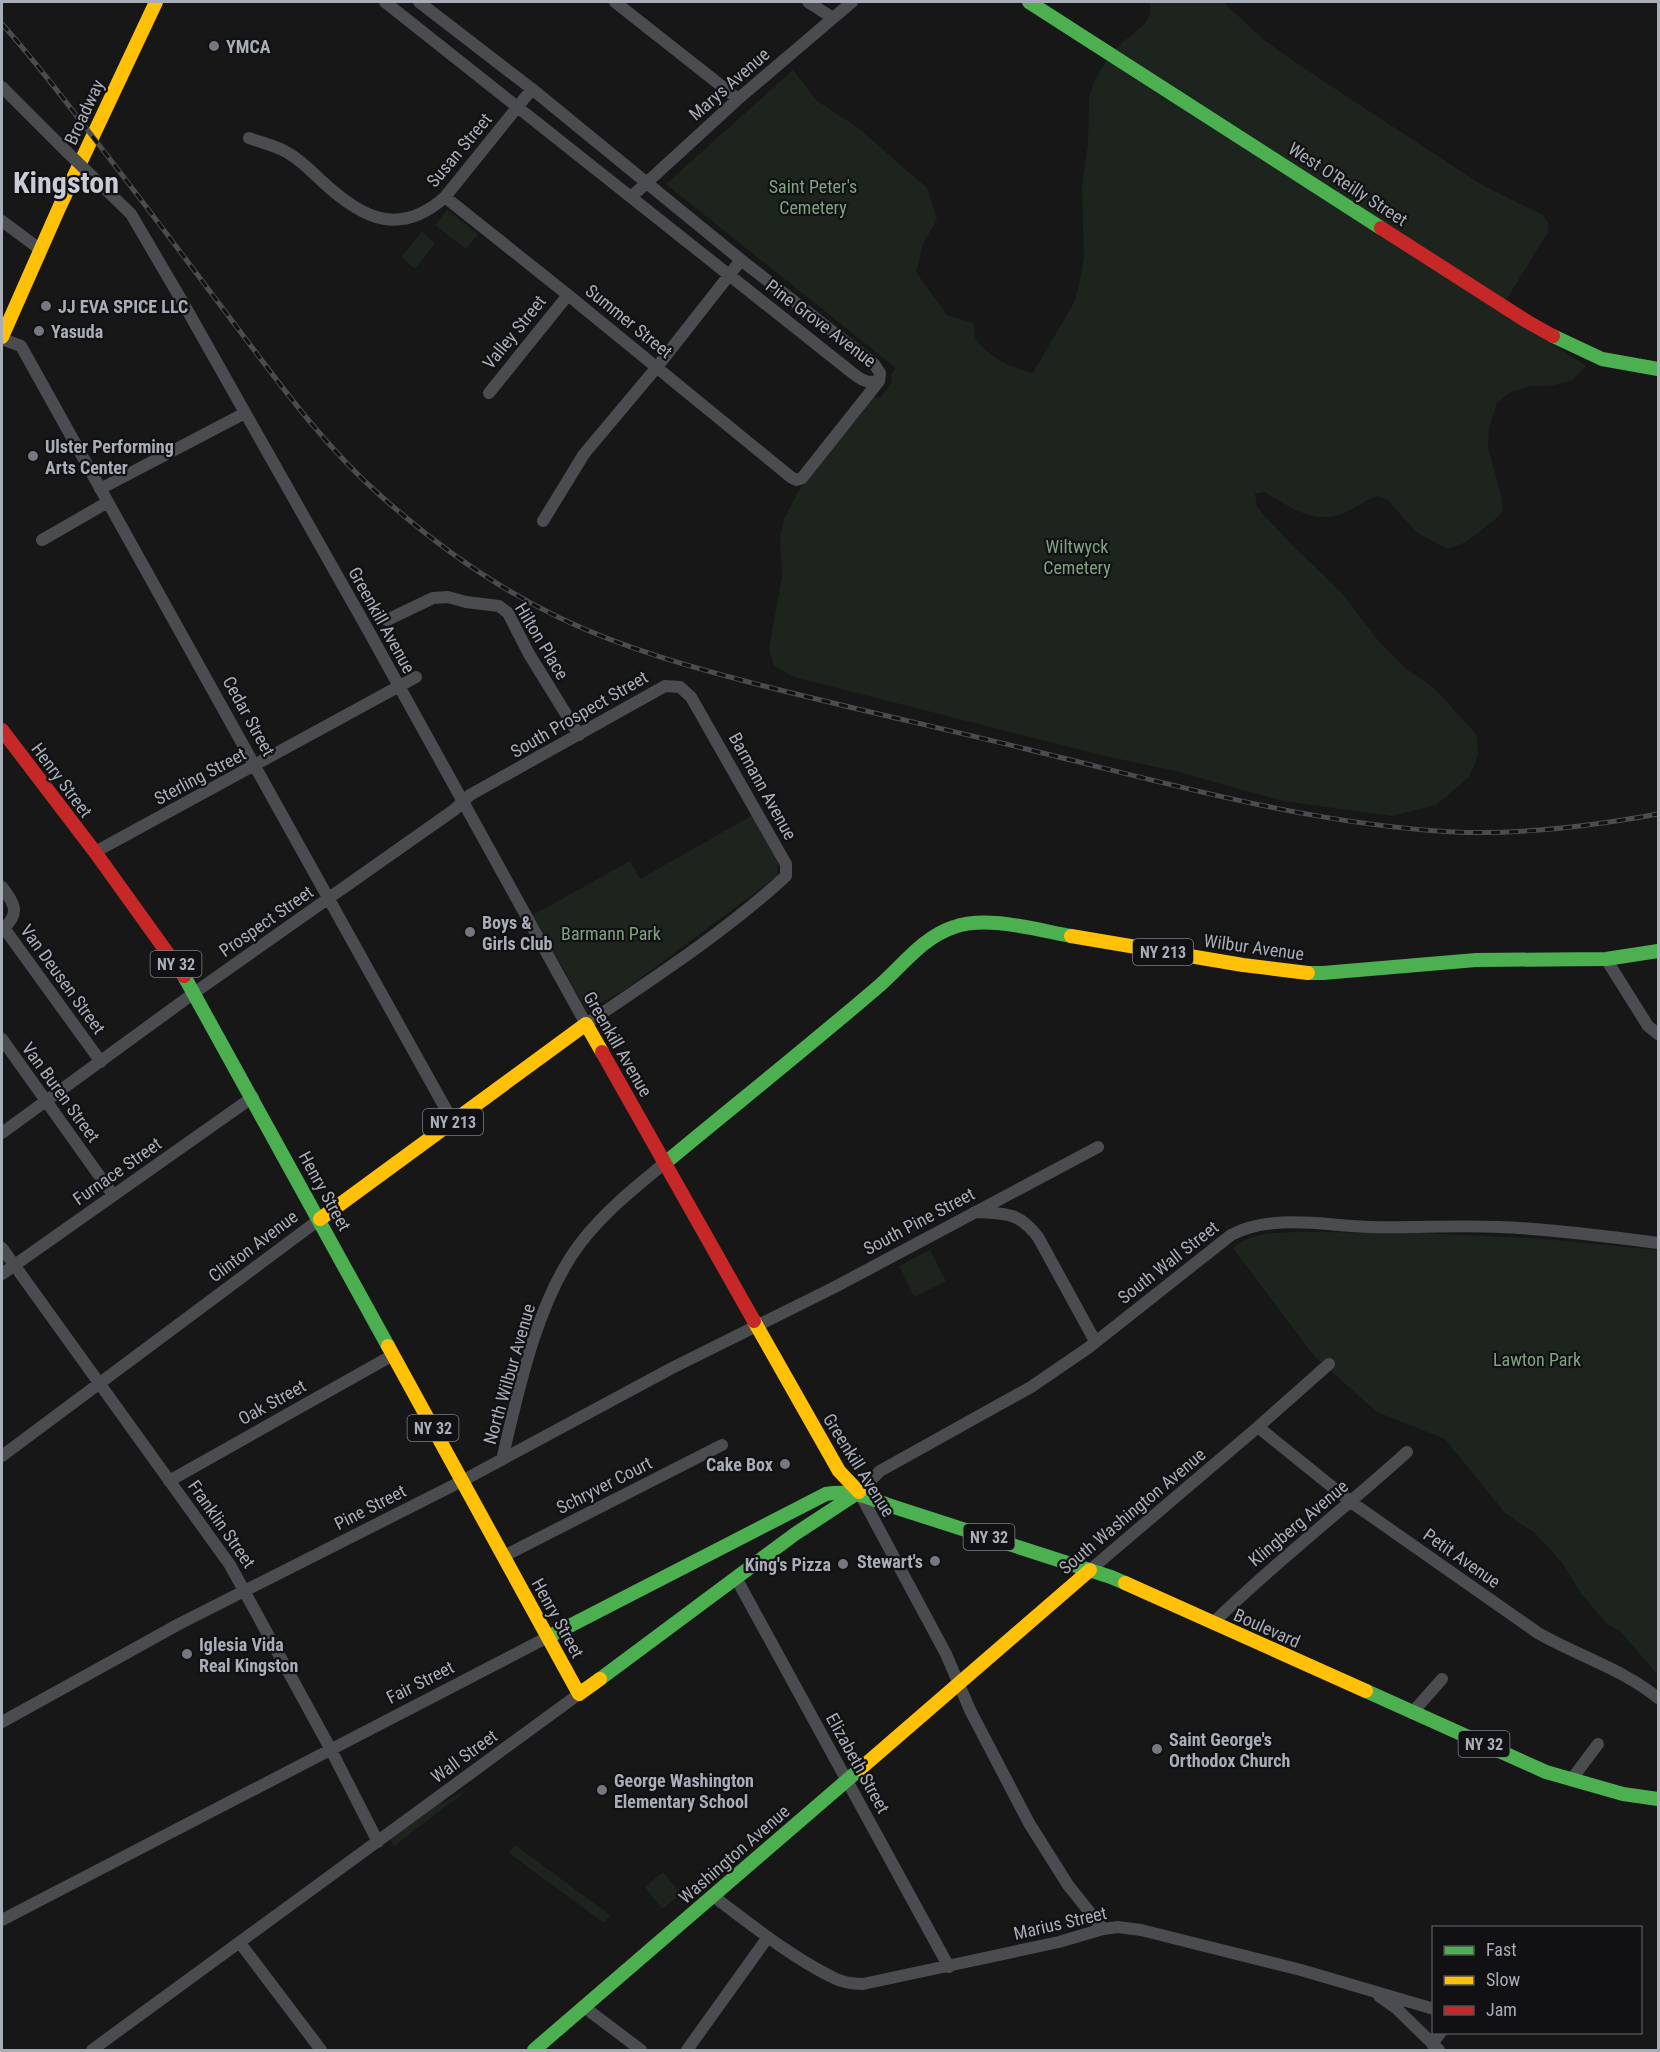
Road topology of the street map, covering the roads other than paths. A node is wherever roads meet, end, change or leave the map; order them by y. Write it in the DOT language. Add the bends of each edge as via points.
graph roads {
  1 [pos="156,2"];
  2 [pos="386,2"];
  3 [pos="418,2"];
  4 [pos="615,2"];
  5 [pos="808,2"];
  6 [pos="852,2"];
  7 [pos="1029,2"];
  8 [pos="833,18"];
  9 [pos="448,25"];
  10 [pos="436,43"];
  11 [pos="2,87"];
  12 [pos="532,89"];
  13 [pos="738,99"];
  14 [pos="518,107"];
  15 [pos="249,138"];
  16 [pos="646,183"];
  17 [pos="445,197"];
  18 [pos="632,197"];
  19 [pos="2,221"];
  20 [pos="41,250"];
  21 [pos="741,260"];
  22 [pos="728,275"];
  23 [pos="568,295"];
  24 [pos="2,338"];
  25 [pos="657,367"];
  26 [pos="1659,369"];
  27 [pos="879,381"];
  28 [pos="489,393"];
  29 [pos="245,413"];
  30 [pos="100,489"];
  31 [pos="108,502"];
  32 [pos="543,521"];
  33 [pos="42,540"];
  34 [pos="387,620"];
  35 [pos="416,677"];
  36 [pos="398,687"];
  37 [pos="704,718"];
  38 [pos="2,730"];
  39 [pos="579,735"];
  40 [pos="256,766"];
  41 [pos="463,801"];
  42 [pos="95,852"];
  43 [pos="2,887"];
  44 [pos="330,898"];
  45 [pos="3,929"];
  46 [pos="1659,951"];
  47 [pos="1606,959"];
  48 [pos="194,993"];
  49 [pos="586,1024"];
  50 [pos="1659,1034"];
  51 [pos="2,1039"];
  52 [pos="101,1062"];
  53 [pos="252,1097"];
  54 [pos="45,1102"];
  55 [pos="453,1122"];
  56 [pos="2,1133"];
  57 [pos="1098,1146"];
  58 [pos="665,1162"];
  59 [pos="113,1195"];
  60 [pos="975,1212"];
  61 [pos="320,1219"];
  62 [pos="1659,1243"];
  63 [pos="2,1248"];
  64 [pos="14,1265"];
  65 [pos="2,1274"];
  66 [pos="756,1326"];
  67 [pos="1095,1341"];
  68 [pos="393,1355"];
  69 [pos="1329,1364"];
  70 [pos="99,1382"];
  71 [pos="1258,1428"];
  72 [pos="722,1445"];
  73 [pos="1407,1452"];
  74 [pos="2,1453"];
  75 [pos="502,1460"];
  76 [pos="169,1480"];
  77 [pos="462,1480"];
  78 [pos="859,1492"];
  79 [pos="1352,1502"];
  80 [pos="504,1556"];
  81 [pos="1090,1570"];
  82 [pos="736,1578"];
  83 [pos="245,1590"];
  84 [pos="1213,1623"];
  85 [pos="548,1637"];
  86 [pos="1442,1679"];
  87 [pos="958,1684"];
  88 [pos="579,1694"];
  89 [pos="1659,1698"];
  90 [pos="1412,1713"];
  91 [pos="2,1722"];
  92 [pos="1598,1744"];
  93 [pos="330,1748"];
  94 [pos="846,1780"];
  95 [pos="1571,1780"];
  96 [pos="1659,1800"];
  97 [pos="378,1842"];
  98 [pos="713,1896"];
  99 [pos="2,1920"];
  100 [pos="1103,1929"];
  101 [pos="768,1937"];
  102 [pos="240,1943"];
  103 [pos="949,1966"];
  104 [pos="1362,1988"];
  105 [pos="584,2007"];
  106 [pos="1432,2008"];
  107 [pos="110,2046"];
  108 [pos="1436,2047"];
  109 [pos="92,2050"];
  110 [pos="321,2050"];
  111 [pos="534,2050"];
  112 [pos="641,2050"];
  113 [pos="687,2050"];
  1 -- 20 [label="main road, Broadway"];
  2 -- 10 [label="street, Pine Grove Avenue"];
  3 -- 9 [label="street, Pine Grove Avenue"];
  4 -- 13 [label="street"];
  5 -- 8 [label="street"];
  6 -- 8 [label="street, Marys Avenue"];
  7 -- 26 [label="main road, West O'Reilly Street" via="1528,322 1602,359"];
  8 -- 13 [label="street, Marys Avenue"];
  9 -- 10 [label="street"];
  9 -- 12 [label="street, Pine Grove Avenue"];
  10 -- 14 [label="street, Pine Grove Avenue"];
  11 -- 29 [label="street, Greenkill Avenue, bridge" via="131,214"];
  12 -- 14 [label="street, Susan Street"];
  12 -- 16 [label="street, Pine Grove Avenue"];
  13 -- 16 [label="street, Marys Avenue"];
  14 -- 17 [label="street, Susan Street"];
  14 -- 18 [label="street, Pine Grove Avenue"];
  15 -- 17 [label="street, Susan Street" via="287,152 355,209 374,218 414,218"];
  16 -- 18 [label="street, Marys Avenue"];
  16 -- 21 [label="street, Pine Grove Avenue"];
  17 -- 23 [label="street, Summer Street"];
  18 -- 22 [label="street, Pine Grove Avenue"];
  19 -- 20 [label="street"];
  20 -- 24 [label="main road, Broadway"];
  21 -- 22 [label="street"];
  21 -- 27 [label="street, Pine Grove Avenue" via="874,364"];
  22 -- 25 [label="street"];
  22 -- 27 [label="street, Pine Grove Avenue" via="862,381"];
  23 -- 25 [label="street, Summer Street"];
  23 -- 28 [label="street, Valley Street"];
  24 -- 30 [label="street, Cedar Street" via="21,346"];
  25 -- 27 [label="street, Summer Street" via="796,480 802,478"];
  25 -- 32 [label="street" via="584,454"];
  29 -- 30 [label="street"];
  29 -- 36 [label="street, Greenkill Avenue"];
  30 -- 31 [label="street, Cedar Street"];
  31 -- 33 [label="street"];
  31 -- 40 [label="street, Cedar Street"];
  34 -- 39 [label="street, Hilton Place" via="433,598 500,606 508,613"];
  35 -- 36 [label="street, Sterling Street"];
  36 -- 40 [label="street, Sterling Street"];
  36 -- 41 [label="street, Greenkill Avenue"];
  37 -- 39 [label="street, South Prospect Street" via="692,696 669,685"];
  37 -- 49 [label="street, Barmann Avenue" via="786,864 786,876 666,970"];
  38 -- 42 [label="main road, Henry Street / NY 32"];
  39 -- 41 [label="street, South Prospect Street"];
  40 -- 42 [label="street, Sterling Street"];
  40 -- 44 [label="street, Cedar Street"];
  41 -- 44 [label="street, Prospect Street"];
  41 -- 49 [label="street, Greenkill Avenue"];
  42 -- 48 [label="main road, Henry Street / NY 32"];
  43 -- 45 [label="street, Van Deusen Street" via="15,908 14,917"];
  44 -- 48 [label="street, Prospect Street"];
  44 -- 55 [label="street, Cedar Street"];
  45 -- 52 [label="street, Van Deusen Street"];
  46 -- 47 [label="main road, Wilbur Avenue / NY 213"];
  47 -- 50 [label="street" via="1648,1026"];
  47 -- 58 [label="main road, Wilbur Avenue / NY 213" via="1476,960 1323,973 1291,972 1002,924 953,927 937,935"];
  48 -- 52 [label="street, Prospect Street"];
  48 -- 53 [label="main road, Henry Street / NY 32"];
  49 -- 55 [label="main road, Clinton Avenue / NY 213"];
  49 -- 58 [label="main road, Greenkill Avenue"];
  51 -- 54 [label="street, Van Buren Street"];
  52 -- 54 [label="street, Prospect Street"];
  53 -- 59 [label="street, Furnace Street"];
  53 -- 61 [label="main road, Henry Street / NY 32"];
  54 -- 56 [label="street, Prospect Street"];
  54 -- 59 [label="street, Van Buren Street"];
  55 -- 61 [label="main road, Clinton Avenue / NY 213"];
  57 -- 60 [label="street, South Pine Street"];
  58 -- 66 [label="main road, Greenkill Avenue"];
  58 -- 75 [label="street, North Wilbur Avenue" via="600,1220 564,1270 537,1328"];
  59 -- 64 [label="street, Furnace Street"];
  60 -- 66 [label="street, South Pine Street"];
  60 -- 67 [label="street" via="998,1213 1027,1223"];
  61 -- 68 [label="main road, Henry Street / NY 32"];
  61 -- 70 [label="street, Clinton Avenue"];
  62 -- 67 [label="street, South Wall Street" via="1499,1227 1269,1224 1231,1235"];
  63 -- 64 [label="street, Franklin Street"];
  64 -- 65 [label="street, Furnace Street"];
  64 -- 70 [label="street, Franklin Street"];
  66 -- 75 [label="street, Pine Street"];
  66 -- 78 [label="main road, Greenkill Avenue" via="839,1471"];
  67 -- 78 [label="street, South Wall Street" via="1032,1387 880,1471"];
  68 -- 76 [label="street, Oak Street"];
  68 -- 77 [label="main road, Henry Street / NY 32"];
  69 -- 71 [label="street, South Washington Avenue"];
  70 -- 74 [label="street, Clinton Avenue"];
  70 -- 76 [label="street, Franklin Street"];
  71 -- 79 [label="street, Petit Avenue"];
  71 -- 81 [label="street, South Washington Avenue"];
  72 -- 80 [label="street, Schryver Court"];
  73 -- 79 [label="street, Klingberg Avenue"];
  75 -- 77 [label="street, Pine Street"];
  76 -- 83 [label="street, Franklin Street"];
  77 -- 80 [label="main road, Henry Street / NY 32"];
  77 -- 83 [label="street, Pine Street"];
  78 -- 81 [label="main road, Boulevard / NY 32" via="888,1505"];
  78 -- 82 [label="main road, Wall Street"];
  78 -- 85 [label="main road, Fair Street / NY 32" via="826,1494"];
  78 -- 87 [label="street, Greenkill Avenue" via="946,1654"];
  79 -- 84 [label="street, Klingberg Avenue"];
  79 -- 89 [label="street, Petit Avenue" via="1538,1633 1628,1676"];
  80 -- 85 [label="main road, Henry Street / NY 32"];
  81 -- 84 [label="main road, Boulevard / NY 32"];
  81 -- 87 [label="main road, South Washington Avenue"];
  82 -- 88 [label="main road, Wall Street"];
  82 -- 94 [label="street, Elizabeth Street"];
  83 -- 91 [label="street, Pine Street"];
  83 -- 93 [label="street, Franklin Street"];
  84 -- 90 [label="main road, Boulevard / NY 32"];
  85 -- 88 [label="main road, Henry Street / NY 32"];
  85 -- 93 [label="street, Fair Street"];
  86 -- 90 [label="street"];
  87 -- 94 [label="main road, Washington Avenue"];
  87 -- 100 [label="street, Greenkill Avenue" via="1029,1823 1068,1885"];
  88 -- 97 [label="street, Wall Street"];
  90 -- 95 [label="main road, Boulevard / NY 32"];
  92 -- 95 [label="street"];
  93 -- 97 [label="street, Franklin Street"];
  93 -- 99 [label="street, Fair Street"];
  94 -- 98 [label="main road, Washington Avenue"];
  94 -- 103 [label="street, Elizabeth Street"];
  95 -- 96 [label="main road, Boulevard / NY 32"];
  97 -- 102 [label="street, Wall Street"];
  98 -- 101 [label="street, Marius Street"];
  98 -- 105 [label="main road, Washington Avenue"];
  100 -- 103 [label="street, Marius Street"];
  100 -- 104 [label="street, Marius Street" via="1142,1930"];
  101 -- 103 [label="street, Marius Street" via="833,1978 853,1984"];
  101 -- 113 [label="street"];
  102 -- 107 [label="street, Wall Street"];
  102 -- 110 [label="street"];
  104 -- 106 [label="street, Marius Street"];
  104 -- 108 [label="street" via="1396,2008"];
  105 -- 111 [label="main road, Washington Avenue"];
  105 -- 112 [label="street"];
  107 -- 109 [label="street, Wall Street"];
}
